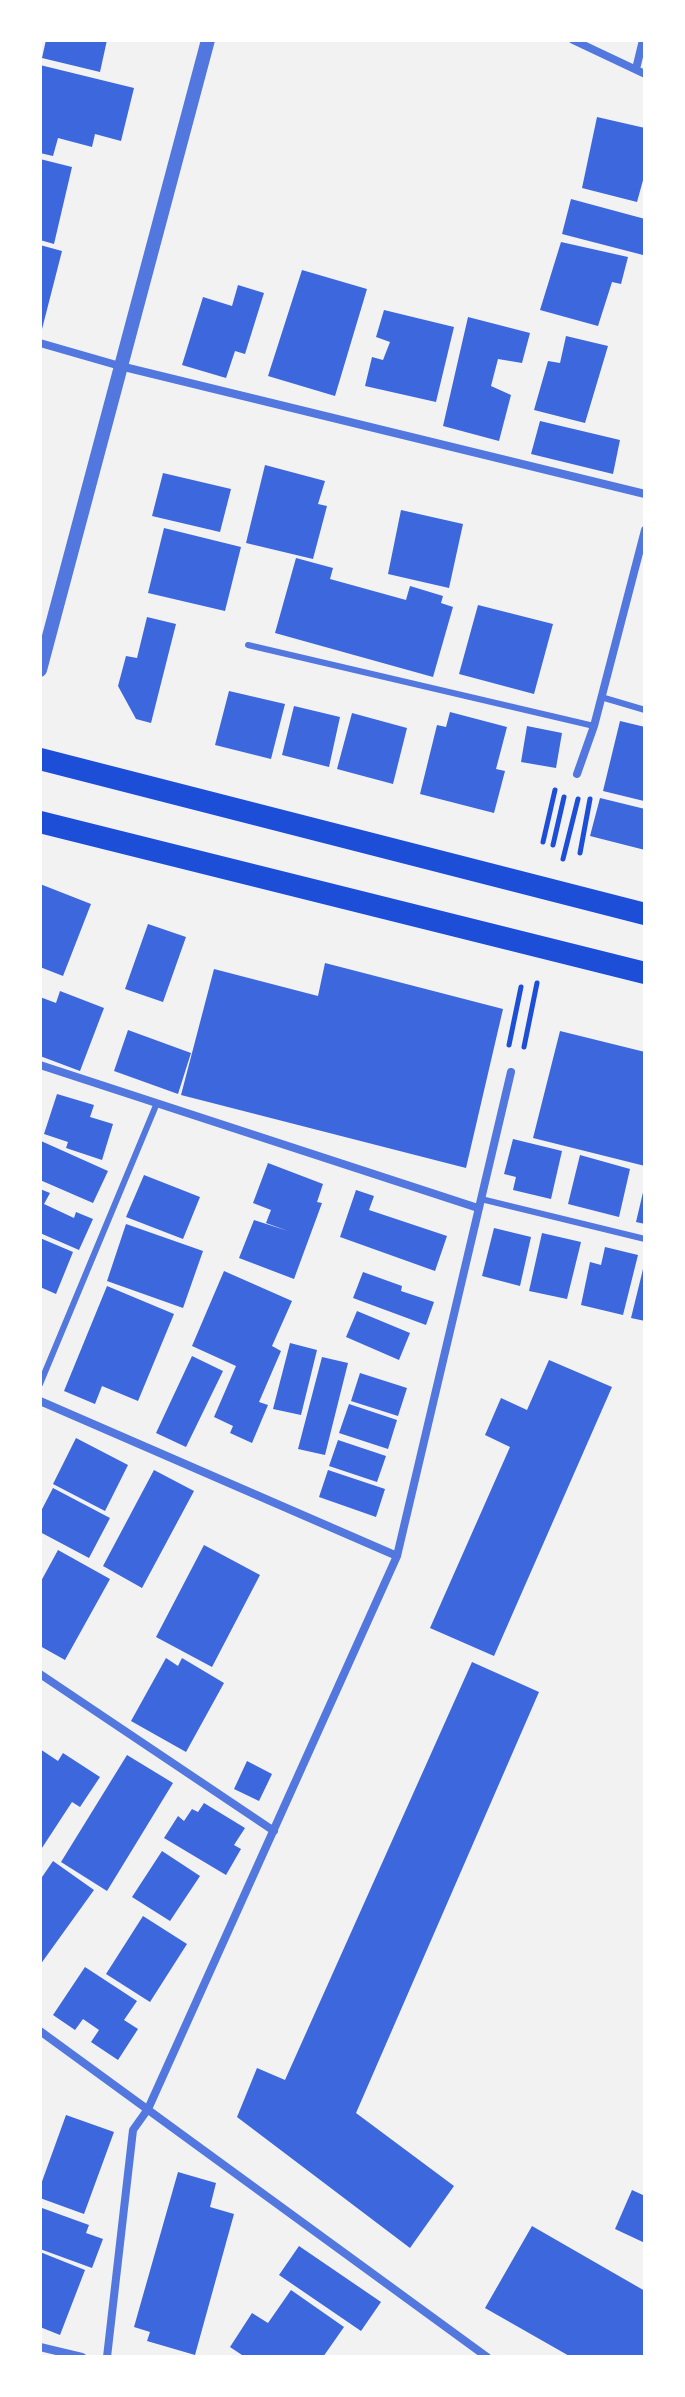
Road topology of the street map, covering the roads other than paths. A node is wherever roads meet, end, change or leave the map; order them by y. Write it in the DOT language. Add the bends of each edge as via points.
graph roads {
  1 [pos="208,40"];
  2 [pos="573,40"];
  3 [pos="643,40"];
  4 [pos="636,69"];
  5 [pos="645,74"];
  6 [pos="40,343"];
  7 [pos="120,366"];
  8 [pos="645,494"];
  9 [pos="645,530"];
  10 [pos="248,645"];
  11 [pos="40,670"];
  12 [pos="601,697"];
  13 [pos="645,710"];
  14 [pos="594,726"];
  15 [pos="40,759"];
  16 [pos="577,774"];
  17 [pos="40,822"];
  18 [pos="645,914"];
  19 [pos="645,973"];
  20 [pos="40,1065"];
  21 [pos="511,1072"];
  22 [pos="157,1103"];
  23 [pos="479,1203"];
  24 [pos="645,1239"];
  25 [pos="40,1384"];
  26 [pos="40,1401"];
  27 [pos="397,1556"];
  28 [pos="40,1674"];
  29 [pos="274,1831"];
  30 [pos="40,2031"];
  31 [pos="148,2109"];
  32 [pos="40,2347"];
  33 [pos="82,2357"];
  34 [pos="107,2357"];
  35 [pos="487,2357"];
  1 -- 7 [label="street"];
  2 -- 4 [label="street"];
  3 -- 4 [label="street"];
  4 -- 5 [label="street"];
  6 -- 7 [label="street"];
  7 -- 8 [label="street"];
  7 -- 11 [label="street"];
  9 -- 12 [label="street"];
  10 -- 14 [label="lane"];
  12 -- 13 [label="lane"];
  12 -- 14 [label="street"];
  14 -- 16 [label="street"];
  15 -- 18 [label="highway"];
  17 -- 19 [label="highway"];
  20 -- 22 [label="street"];
  21 -- 23 [label="street"];
  22 -- 23 [label="street"];
  22 -- 25 [label="lane"];
  23 -- 24 [label="lane"];
  23 -- 27 [label="street"];
  26 -- 27 [label="street"];
  27 -- 29 [label="street"];
  28 -- 29 [label="street"];
  29 -- 31 [label="street"];
  30 -- 31 [label="street"];
  31 -- 34 [label="street" via="133,2130"];
  31 -- 35 [label="street"];
  32 -- 33 [label="street"];
}
